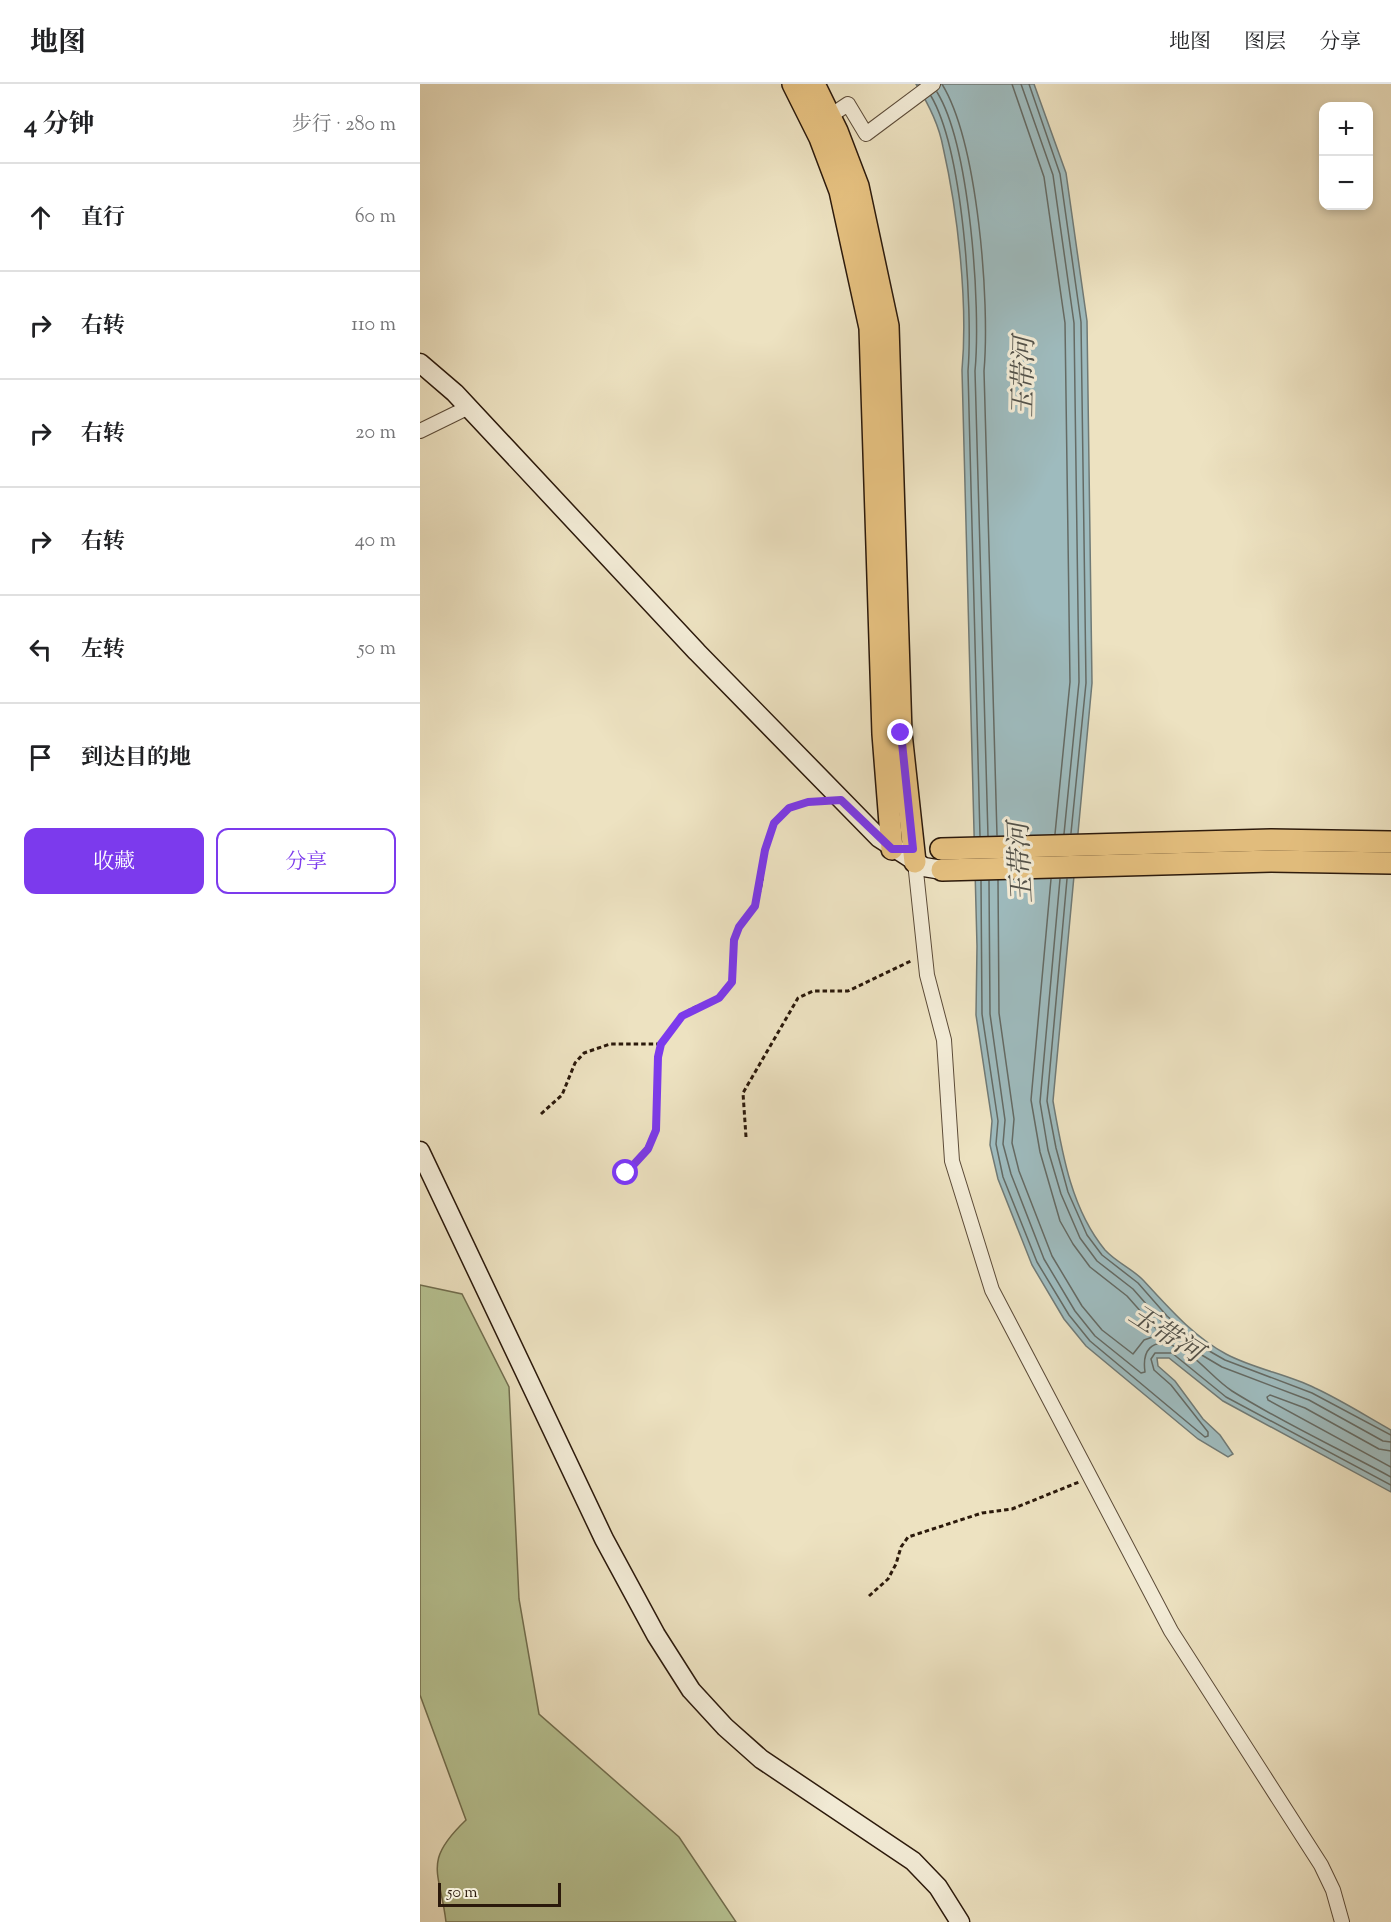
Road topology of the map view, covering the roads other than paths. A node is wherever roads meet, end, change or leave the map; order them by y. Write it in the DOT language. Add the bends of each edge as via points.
graph roads {
  1 [pos="793,84"];
  2 [pos="814,84"];
  3 [pos="933,84"];
  4 [pos="830,116"];
  5 [pos="420,363"];
  6 [pos="469,407"];
  7 [pos="420,431"];
  8 [pos="1391,842"];
  9 [pos="907,853"];
  10 [pos="941,859"];
  11 [pos="1391,862"];
  12 [pos="420,1151"];
  13 [pos="960,1922"];
  14 [pos="1342,1922"];
  1 -- 9 [label="main road" via="820,138 840,191 870,328 883,734"];
  2 -- 4 [label="main road"];
  3 -- 4 [label="street" via="866,134 848,104"];
  4 -- 9 [label="main road" via="858,186 888,326"];
  5 -- 6 [label="street"];
  6 -- 7 [label="street"];
  6 -- 9 [label="street" via="841,800"];
  8 -- 10 [label="main road" via="1182,843"];
  9 -- 10 [label="street" via="924,867"];
  9 -- 14 [label="street" via="927,975 944,1040 952,1161 992,1290 1171,1631 1321,1865"];
  10 -- 11 [label="main road" via="1187,864"];
  12 -- 13 [label="street" via="604,1539 691,1690 761,1759 913,1862 938,1887"];
}
